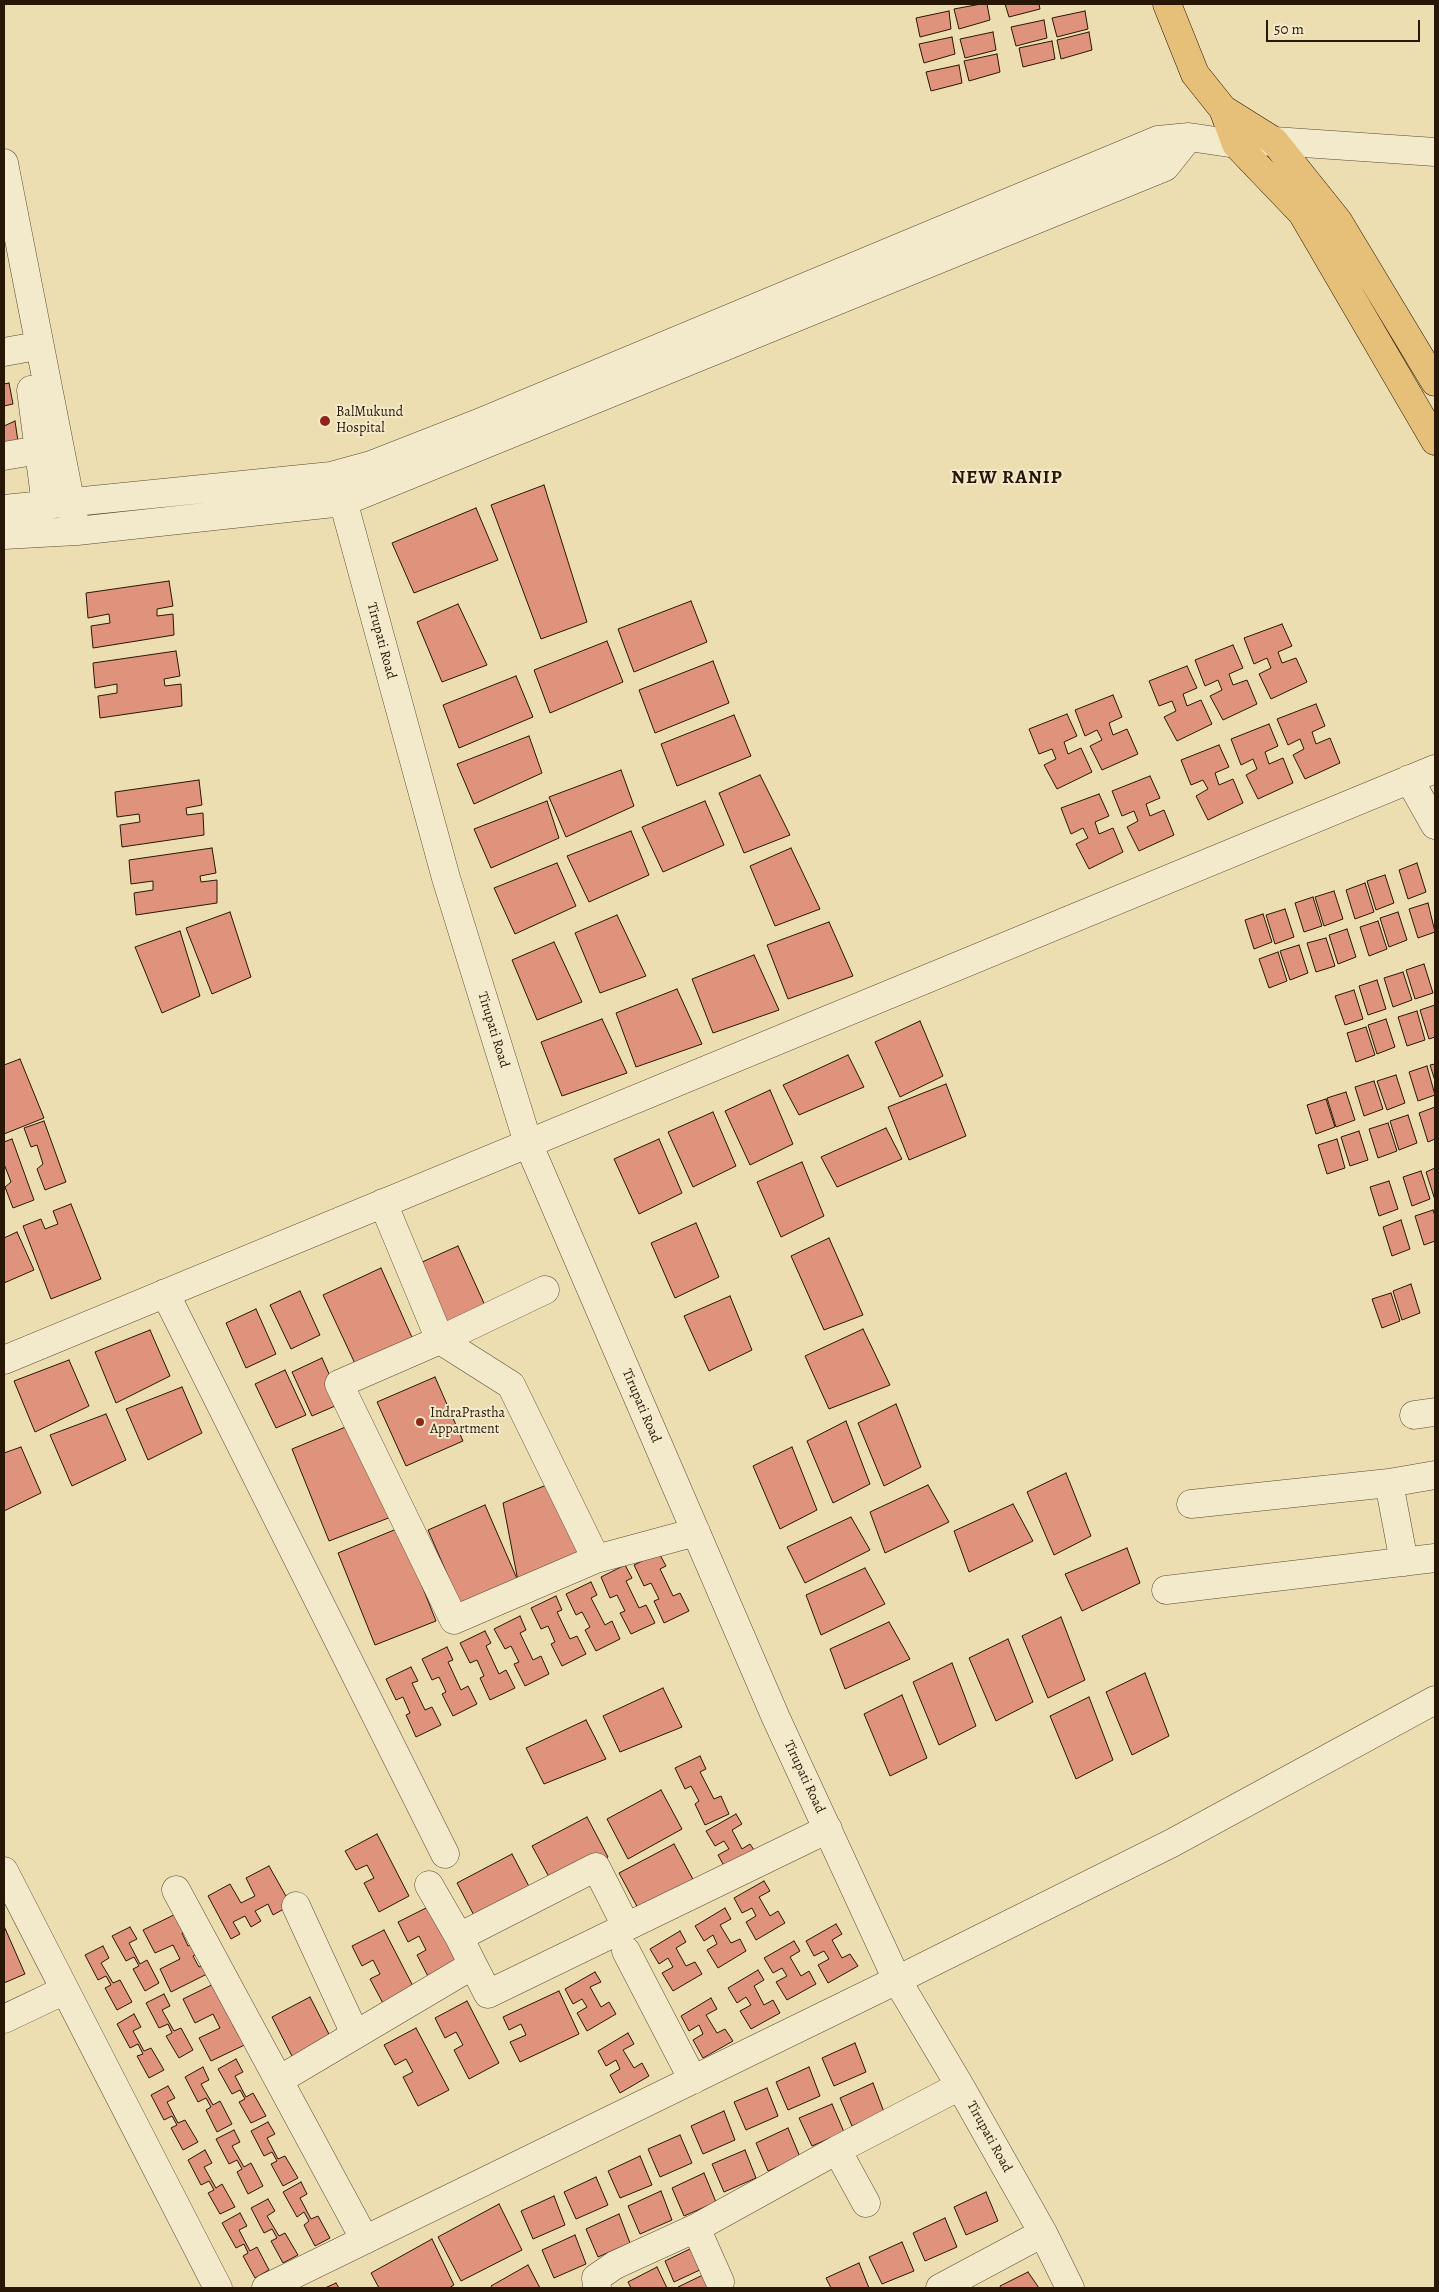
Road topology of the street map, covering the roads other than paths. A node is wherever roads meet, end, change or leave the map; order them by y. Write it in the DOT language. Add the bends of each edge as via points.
graph roads {
  1 [pos="1167,4"];
  2 [pos="1222,109"];
  3 [pos="1189,137"];
  4 [pos="1274,141"];
  5 [pos="1236,144"];
  6 [pos="1435,152"];
  7 [pos="4,163"];
  8 [pos="4,242"];
  9 [pos="15,350"];
  10 [pos="1435,382"];
  11 [pos="1435,441"];
  12 [pos="39,450"];
  13 [pos="4,456"];
  14 [pos="336,475"];
  15 [pos="343,502"];
  16 [pos="58,504"];
  17 [pos="4,509"];
  18 [pos="77,531"];
  19 [pos="4,535"];
  20 [pos="1435,769"];
  21 [pos="1409,780"];
  22 [pos="1435,825"];
  23 [pos="528,1143"];
  24 [pos="383,1203"];
  25 [pos="545,1290"];
  26 [pos="165,1293"];
  27 [pos="440,1340"];
  28 [pos="4,1360"];
  29 [pos="1435,1476"];
  30 [pos="1389,1483"];
  31 [pos="1191,1504"];
  32 [pos="696,1532"];
  33 [pos="1435,1558"];
  34 [pos="596,1560"];
  35 [pos="1404,1562"];
  36 [pos="1166,1590"];
  37 [pos="1435,1700"];
  38 [pos="828,1829"];
  39 [pos="445,1854"];
  40 [pos="4,1871"];
  41 [pos="429,1885"];
  42 [pos="176,1890"];
  43 [pos="296,1906"];
  44 [pos="458,1937"];
  45 [pos="626,1938"];
  46 [pos="473,1966"];
  47 [pos="897,1980"];
  48 [pos="65,1990"];
  49 [pos="4,2019"];
  50 [pos="355,2034"];
  51 [pos="279,2080"];
  52 [pos="693,2080"];
  53 [pos="960,2086"];
  54 [pos="837,2150"];
  55 [pos="866,2203"];
  56 [pos="696,2228"];
  57 [pos="1043,2233"];
  58 [pos="364,2240"];
  59 [pos="720,2282"];
  60 [pos="218,2288"];
  61 [pos="266,2288"];
  62 [pos="598,2288"];
  63 [pos="940,2288"];
  64 [pos="1070,2288"];
  1 -- 2 [label="main road" via="1195,74"];
  2 -- 4 [label="main road"];
  2 -- 5 [label="main road"];
  3 -- 5 [label="street"];
  3 -- 14 [label="street" via="1158,140 481,422 371,465"];
  3 -- 15 [label="street" via="1165,167"];
  4 -- 5 [label="street"];
  4 -- 6 [label="street"];
  4 -- 10 [label="main road" via="1338,221"];
  5 -- 11 [label="main road" via="1302,212"];
  7 -- 16 [label="street"];
  8 -- 9 [label="street"];
  9 -- 12 [label="street"];
  12 -- 13 [label="street"];
  12 -- 16 [label="street"];
  14 -- 15 [label="street, Tirupati Road"];
  14 -- 16 [label="street"];
  15 -- 18 [label="street"];
  15 -- 23 [label="street, Tirupati Road" via="446,878"];
  16 -- 17 [label="street"];
  16 -- 18 [label="street"];
  18 -- 19 [label="street"];
  20 -- 21 [label="street"];
  21 -- 22 [label="street"];
  21 -- 23 [label="street"];
  23 -- 24 [label="street"];
  23 -- 32 [label="street, Tirupati Road"];
  24 -- 26 [label="street"];
  24 -- 27 [label="street"];
  25 -- 27 [label="street"];
  26 -- 28 [label="street"];
  26 -- 39 [label="street"];
  27 -- 34 [label="street" via="511,1385"];
  27 -- 34 [label="street" via="339,1384 454,1620"];
  29 -- 30 [label="street"];
  30 -- 31 [label="street"];
  30 -- 35 [label="street"];
  32 -- 34 [label="street"];
  32 -- 38 [label="street, Tirupati Road"];
  33 -- 35 [label="street"];
  35 -- 36 [label="street"];
  37 -- 47 [label="street" via="1172,1843"];
  38 -- 45 [label="street"];
  38 -- 47 [label="street, Tirupati Road"];
  40 -- 48 [label="street"];
  41 -- 44 [label="street"];
  42 -- 51 [label="street"];
  43 -- 50 [label="street"];
  44 -- 45 [label="street" via="596,1866"];
  44 -- 46 [label="street"];
  45 -- 46 [label="street" via="488,1994"];
  45 -- 52 [label="street"];
  46 -- 50 [label="street"];
  47 -- 52 [label="street"];
  47 -- 53 [label="street, Tirupati Road"];
  48 -- 49 [label="street"];
  48 -- 60 [label="street"];
  50 -- 51 [label="street"];
  51 -- 58 [label="street"];
  52 -- 58 [label="street"];
  53 -- 54 [label="street"];
  53 -- 57 [label="street, Tirupati Road"];
  54 -- 55 [label="street"];
  54 -- 56 [label="street"];
  56 -- 59 [label="street"];
  56 -- 62 [label="street" via="615,2265 596,2278"];
  57 -- 63 [label="street"];
  57 -- 64 [label="street, Tirupati Road"];
  58 -- 61 [label="street"];
}
